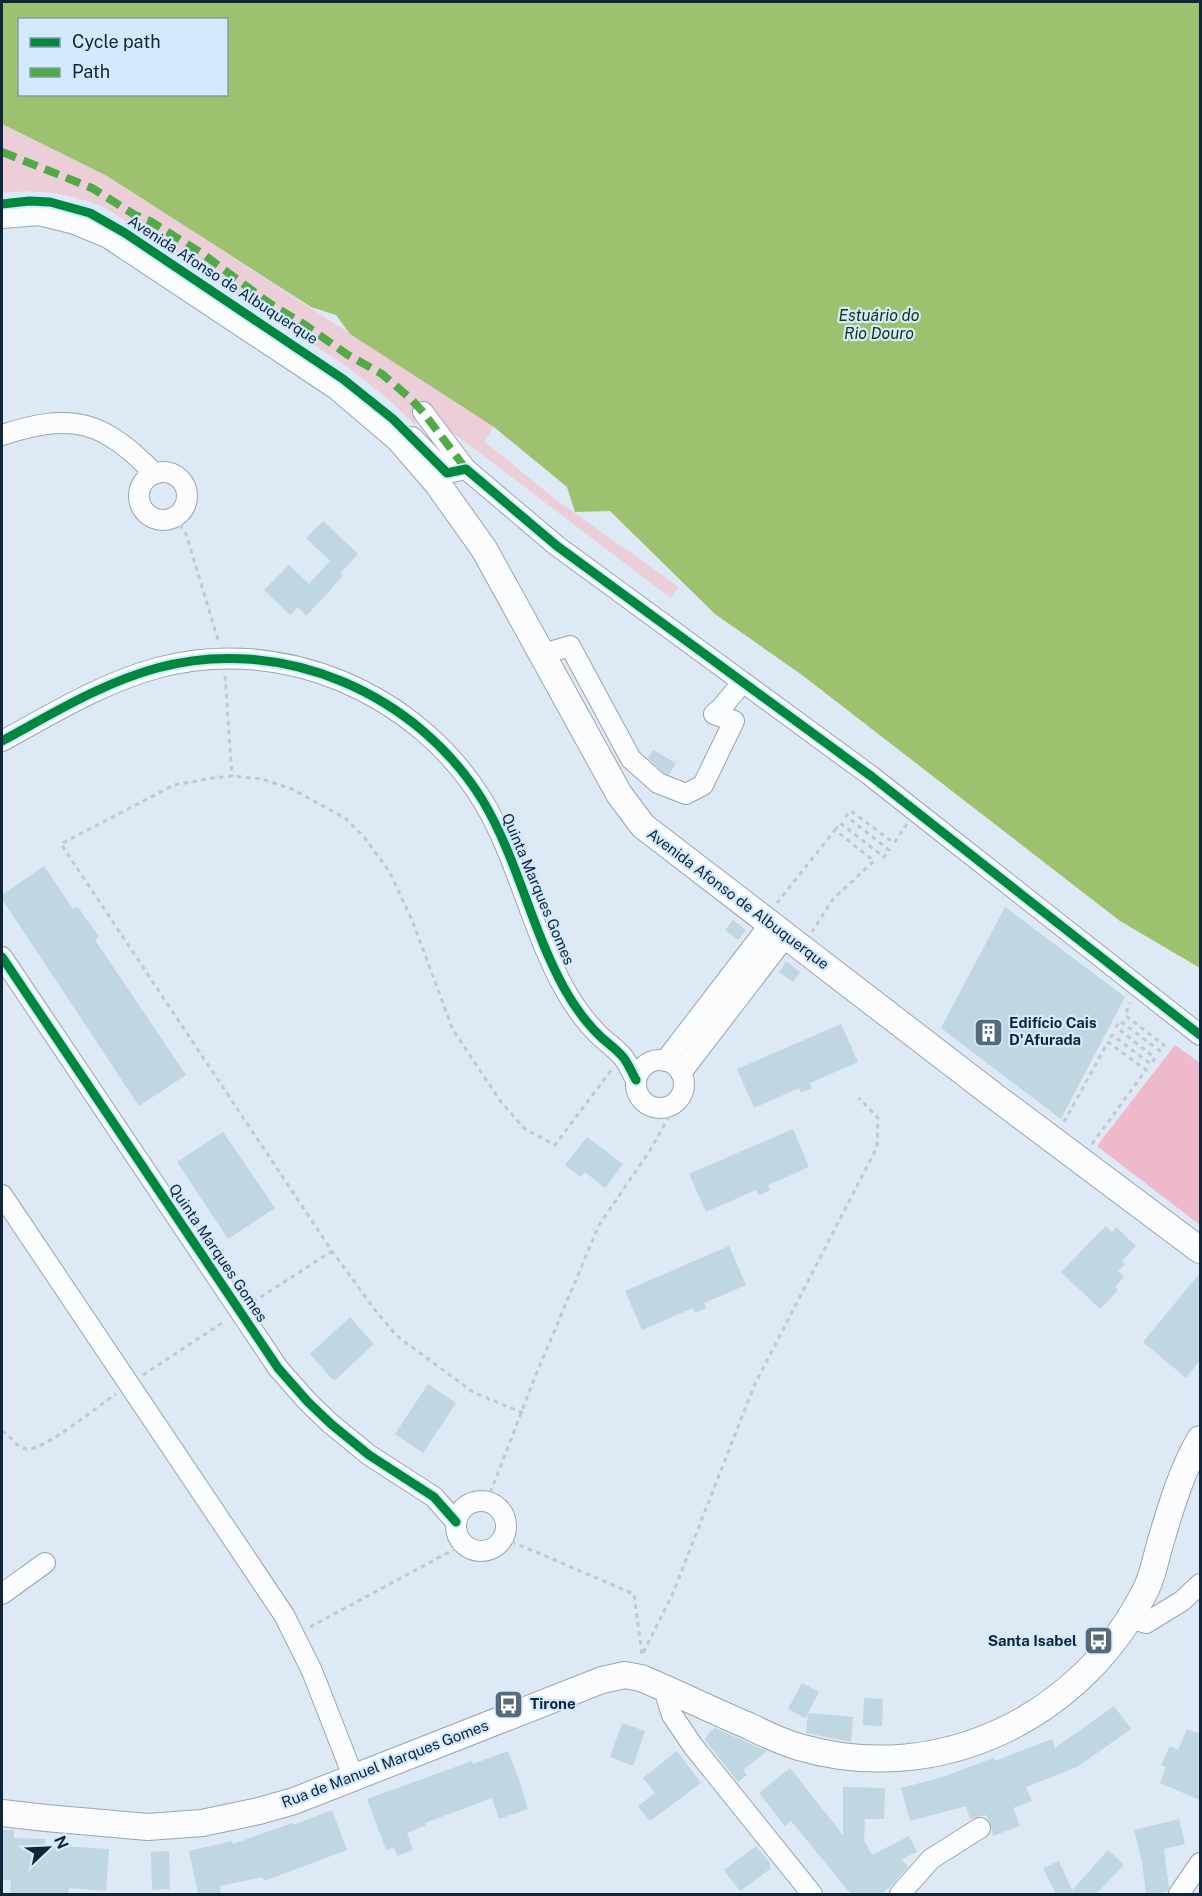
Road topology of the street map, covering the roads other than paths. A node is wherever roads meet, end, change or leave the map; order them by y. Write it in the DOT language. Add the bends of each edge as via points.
graph roads {
  1 [pos="2,215"];
  2 [pos="423,412"];
  3 [pos="393,419"];
  4 [pos="2,435"];
  5 [pos="466,469"];
  6 [pos="155,474"];
  7 [pos="543,654"];
  8 [pos="742,683"];
  9 [pos="2,741"];
  10 [pos="783,928"];
  11 [pos="2,957"];
  12 [pos="1200,1035"];
  13 [pos="622,1056"];
  14 [pos="658,1061"];
  15 [pos="681,1073"];
  16 [pos="636,1080"];
  17 [pos="2,1195"];
  18 [pos="1200,1250"];
  19 [pos="1200,1439"];
  20 [pos="434,1497"];
  21 [pos="467,1506"];
  22 [pos="456,1522"];
  23 [pos="45,1563"];
  24 [pos="1200,1584"];
  25 [pos="2,1594"];
  26 [pos="1129,1618"];
  27 [pos="664,1689"];
  28 [pos="353,1776"];
  29 [pos="2,1813"];
  30 [pos="980,1828"];
  31 [pos="1200,1863"];
  32 [pos="812,1894"];
  33 [pos="900,1894"];
  34 [pos="1179,1894"];
  1 -- 7 [label="main road, Avenida Afonso de Albuquerque" via="39,212 109,235 338,387 398,438 437,483 484,549"];
  2 -- 5 [label="street"];
  3 -- 5 [label="street" via="447,473"];
  4 -- 6 [label="street" via="48,423 83,425 124,444"];
  5 -- 8 [label="street" via="557,546"];
  6 -- 6 [label="street" via="142,483 141,506 152,518 167,520 181,513 187,498 178,477 163,472"];
  7 -- 8 [label="street" via="570,646 631,759 658,783 686,794 702,785 734,722 714,714"];
  7 -- 10 [label="main road, Avenida Afonso de Albuquerque" via="634,817 652,835"];
  8 -- 12 [label="street" via="871,776"];
  9 -- 13 [label="street, Quinta Marques Gomes" via="94,692 178,663 242,659 274,662 350,684 402,714 427,734 472,785 498,827 570,999"];
  10 -- 14 [label="street"];
  10 -- 15 [label="street"];
  10 -- 18 [label="main road, Avenida Afonso de Albuquerque"];
  11 -- 20 [label="street, Quinta Marques Gomes" via="278,1368 325,1419 369,1455"];
  13 -- 14 [label="street"];
  13 -- 16 [label="street, Quinta Marques Gomes"];
  14 -- 15 [label="street" via="677,1067"];
  14 -- 16 [label="street" via="638,1073"];
  15 -- 16 [label="street, Quinta Marques Gomes" via="684,1086 679,1099 666,1108 650,1107 639,1096"];
  17 -- 28 [label="street" via="295,1635 318,1683"];
  19 -- 26 [label="main road, Rua de Manuel Marques Gomes" via="1176,1492 1148,1586"];
  20 -- 21 [label="street, Quinta Marques Gomes"];
  20 -- 22 [label="street, Quinta Marques Gomes"];
  21 -- 22 [label="street"];
  21 -- 22 [label="street, Quinta Marques Gomes" via="478,1501 495,1505 505,1518 503,1538 487,1550 471,1549 459,1538"];
  23 -- 25 [label="street"];
  24 -- 26 [label="street" via="1182,1601 1146,1623"];
  26 -- 27 [label="main road, Rua de Manuel Marques Gomes" via="1100,1660 1045,1708 973,1744 899,1759 858,1758 798,1747"];
  27 -- 28 [label="main road, Rua de Manuel Marques Gomes" via="633,1676 609,1678"];
  27 -- 32 [label="street" via="672,1715 693,1746"];
  28 -- 29 [label="main road, Rua de Manuel Marques Gomes" via="259,1812 202,1823 148,1827"];
  30 -- 33 [label="street" via="931,1859"];
  31 -- 34 [label="street"];
}
